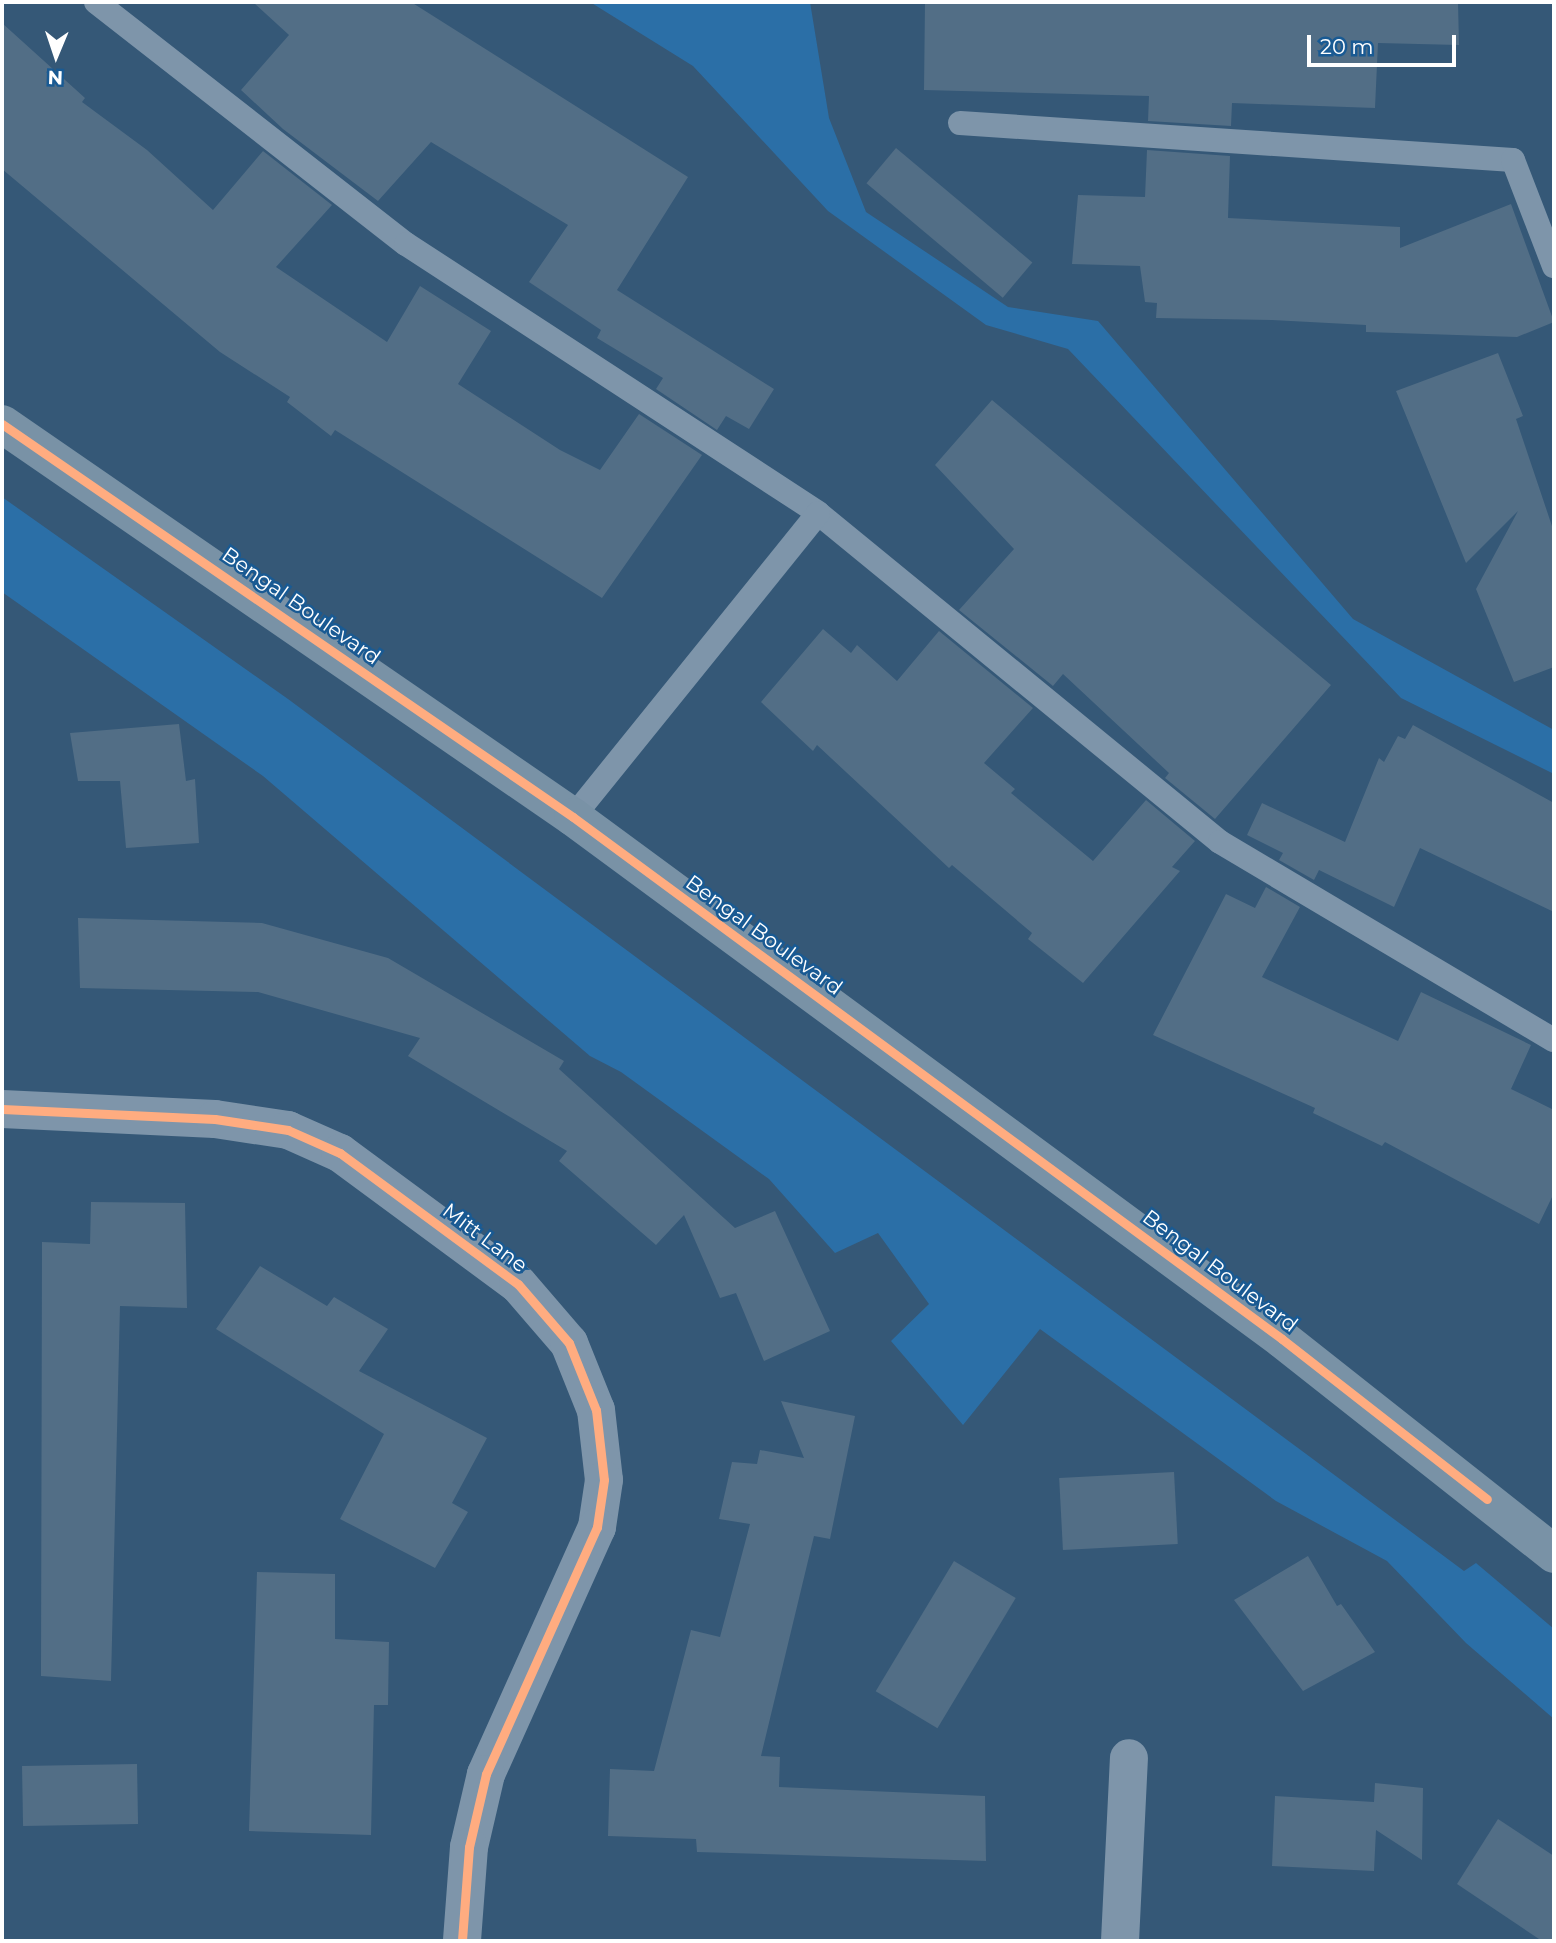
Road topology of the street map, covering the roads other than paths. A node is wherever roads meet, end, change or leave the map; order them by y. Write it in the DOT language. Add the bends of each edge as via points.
graph roads {
  1 [pos="96,2"];
  2 [pos="960,122"];
  3 [pos="1554,266"];
  4 [pos="2,424"];
  5 [pos="818,513"];
  6 [pos="573,817"];
  7 [pos="1554,1040"];
  8 [pos="2,1109"];
  9 [pos="1554,1554"];
  10 [pos="1129,1758"];
  11 [pos="462,1941"];
  12 [pos="1120,1941"];
  1 -- 5 [label="lane" via="407,244"];
  2 -- 3 [label="lane" via="1513,160"];
  4 -- 6 [label="main road, Bengal Boulevard"];
  5 -- 6 [label="lane"];
  5 -- 7 [label="lane" via="1220,842"];
  6 -- 9 [label="main road, Bengal Boulevard" via="1282,1339"];
  8 -- 11 [label="street, Mitt Lane" via="215,1119 288,1130 340,1153 518,1284 569,1343 596,1410 604,1480 597,1527 486,1774 469,1847"];
  10 -- 12 [label="street"];
}
